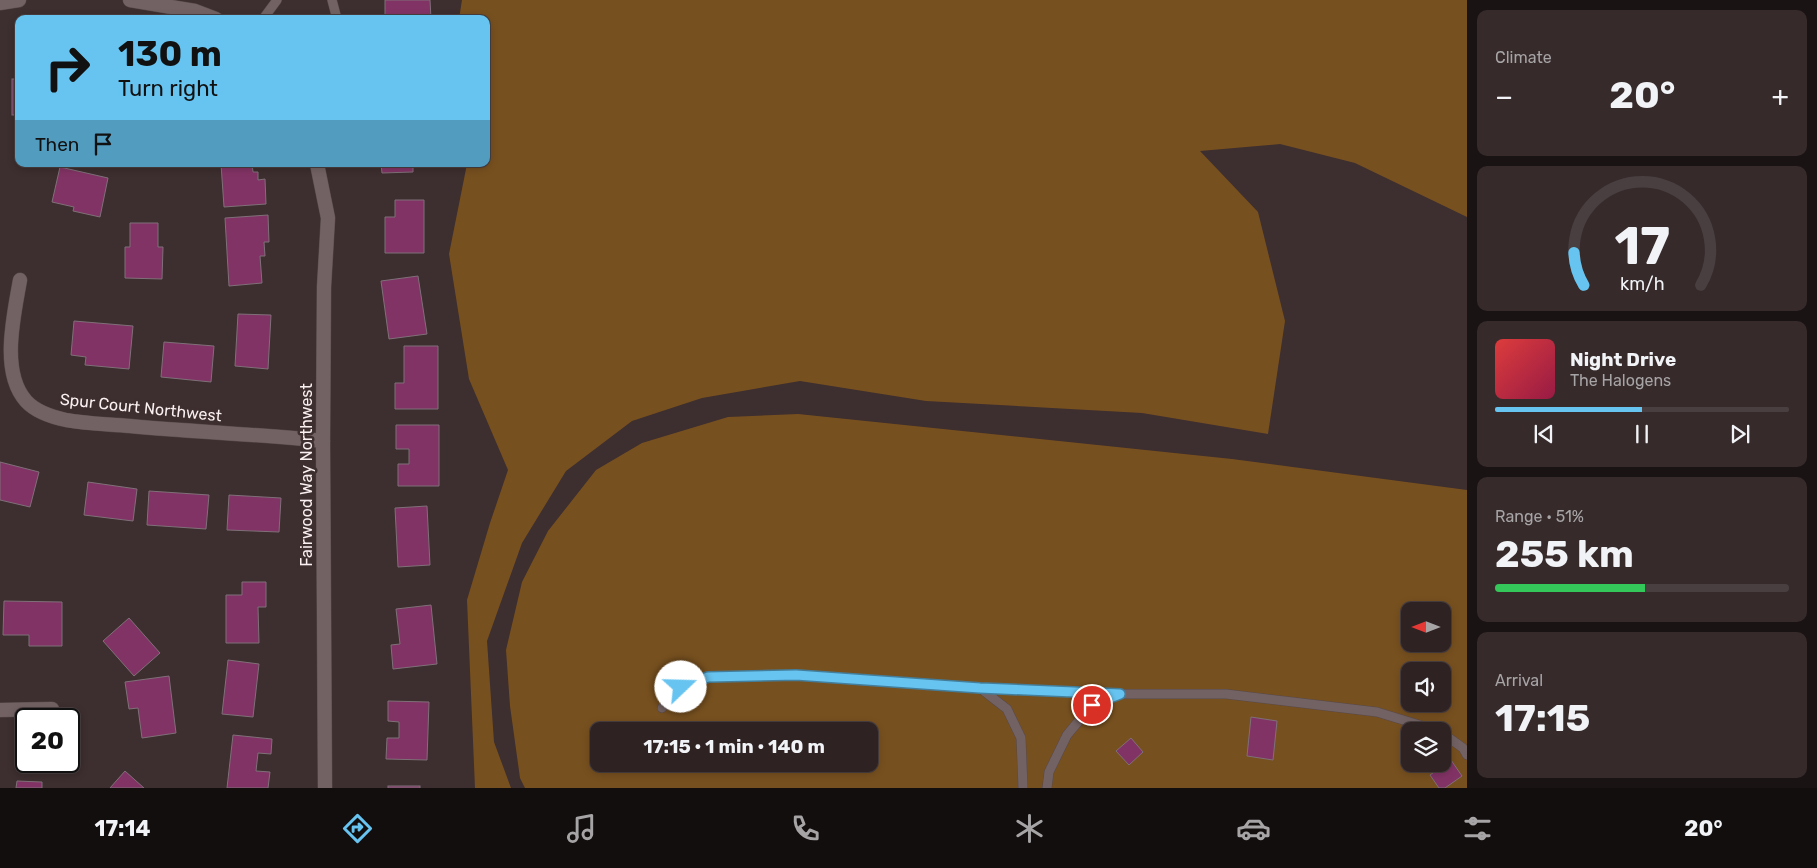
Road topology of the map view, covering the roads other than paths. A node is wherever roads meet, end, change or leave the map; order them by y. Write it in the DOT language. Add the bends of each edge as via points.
graph roads {
  1 [pos="19,0"];
  2 [pos="130,0"];
  3 [pos="277,0"];
  4 [pos="332,0"];
  5 [pos="0,3"];
  6 [pos="206,15"];
  7 [pos="266,15"];
  8 [pos="336,15"];
  9 [pos="318,167"];
  10 [pos="20,280"];
  11 [pos="323,440"];
  12 [pos="980,688"];
  13 [pos="1120,694"];
  14 [pos="662,708"];
  15 [pos="0,710"];
  16 [pos="15,710"];
  17 [pos="1409,722"];
  18 [pos="1451,739"];
  19 [pos="1467,755"];
  20 [pos="325,788"];
  21 [pos="1023,788"];
  22 [pos="1047,788"];
  1 -- 5 [label="street"];
  2 -- 6 [label="street"];
  3 -- 7 [label="lane"];
  4 -- 8 [label="lane"];
  9 -- 11 [label="street, Fairwood Way Northwest" via="328,218"];
  10 -- 11 [label="street, Spur Court Northwest" via="10,357 17,387 36,411 66,420"];
  11 -- 20 [label="street, Fairwood Way Northwest"];
  12 -- 13 [label="lane"];
  12 -- 14 [label="lane" via="796,675 708,677 681,687"];
  12 -- 21 [label="lane" via="1007,709 1021,738"];
  13 -- 17 [label="lane" via="1226,694 1376,712"];
  13 -- 22 [label="lane" via="1092,705 1068,735 1049,772"];
  15 -- 16 [label="street"];
  18 -- 19 [label="lane" via="1464,748"];
}
